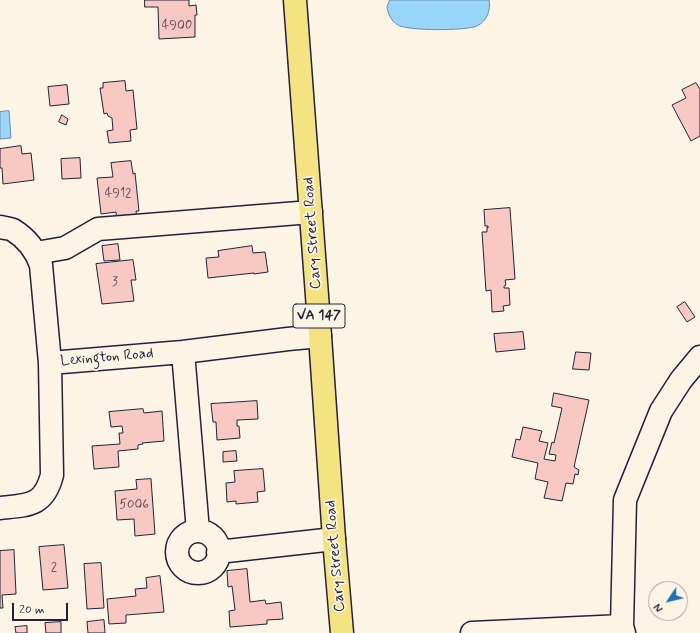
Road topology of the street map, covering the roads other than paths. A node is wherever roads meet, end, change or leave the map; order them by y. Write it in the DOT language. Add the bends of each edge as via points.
graph roads {
  1 [pos="295,0"];
  2 [pos="311,212"];
  3 [pos="0,227"];
  4 [pos="36,253"];
  5 [pos="320,336"];
  6 [pos="184,352"];
  7 [pos="700,357"];
  8 [pos="50,363"];
  9 [pos="0,508"];
  10 [pos="198,531"];
  11 [pos="334,539"];
  12 [pos="218,552"];
  13 [pos="623,630"];
  14 [pos="342,633"];
  15 [pos="472,633"];
  1 -- 2 [label="main road, Cary Street Road / VA 147"];
  2 -- 4 [label="street" via="98,229 65,248"];
  2 -- 5 [label="main road, Cary Street Road / VA 147"];
  3 -- 4 [label="street, Lexington Road" via="12,230"];
  4 -- 8 [label="street, Lexington Road" via="41,265"];
  5 -- 6 [label="street, Lexington Road"];
  5 -- 11 [label="main road, Cary Street Road / VA 147"];
  6 -- 8 [label="street, Lexington Road"];
  6 -- 10 [label="street"];
  7 -- 13 [label="street" via="661,411 625,500"];
  8 -- 9 [label="street" via="52,475 49,488 44,496 35,502"];
  10 -- 12 [label="street" via="208,533 214,539"];
  10 -- 12 [label="street" via="185,535 180,542 177,549 182,565 196,573 204,572 216,562"];
  11 -- 12 [label="street"];
  11 -- 14 [label="main road, Cary Street Road / VA 147"];
  13 -- 15 [label="street"];
}
